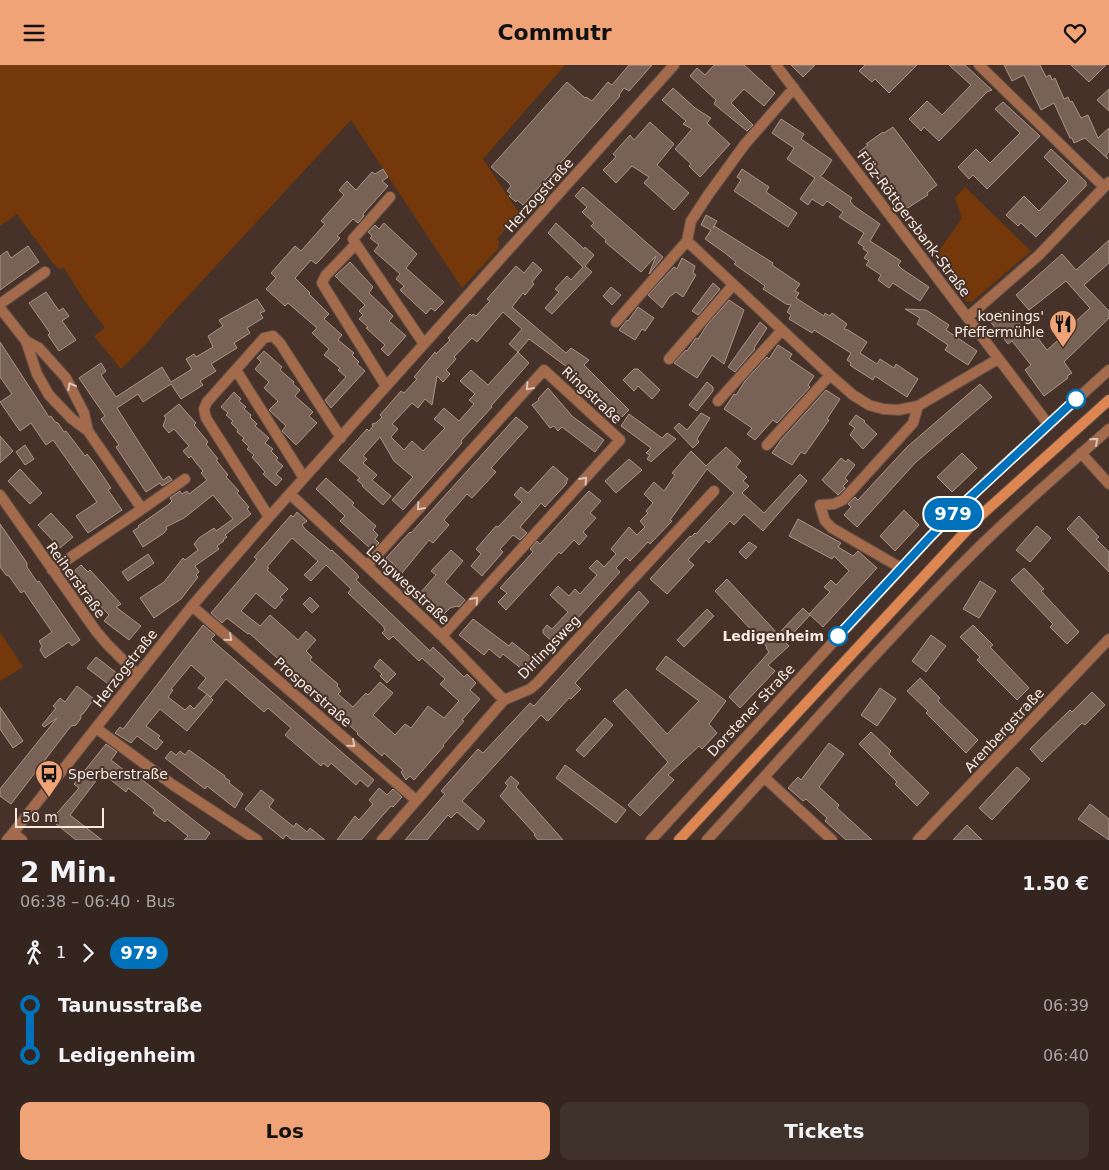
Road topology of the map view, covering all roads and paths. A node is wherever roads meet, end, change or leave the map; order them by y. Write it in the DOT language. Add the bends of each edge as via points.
graph roads {
  1 [pos="674,65"];
  2 [pos="979,65"];
  3 [pos="777,66"];
  4 [pos="794,89"];
  5 [pos="1106,184"];
  6 [pos="390,197"];
  7 [pos="687,241"];
  8 [pos="356,244"];
  9 [pos="45,272"];
  10 [pos="733,285"];
  11 [pos="0,304"];
  12 [pos="0,308"];
  13 [pos="968,317"];
  14 [pos="616,322"];
  15 [pos="782,330"];
  16 [pos="26,341"];
  17 [pos="424,344"];
  18 [pos="669,359"];
  19 [pos="998,359"];
  20 [pos="236,370"];
  21 [pos="1109,370"];
  22 [pos="830,375"];
  23 [pos="386,386"];
  24 [pos="1109,399"];
  25 [pos="718,401"];
  26 [pos="918,406"];
  27 [pos="1048,424"];
  28 [pos="1109,429"];
  29 [pos="88,431"];
  30 [pos="340,438"];
  31 [pos="767,445"];
  32 [pos="1081,453"];
  33 [pos="304,478"];
  34 [pos="184,479"];
  35 [pos="1109,484"];
  36 [pos="714,491"];
  37 [pos="290,494"];
  38 [pos="0,495"];
  39 [pos="142,509"];
  40 [pos="269,517"];
  41 [pos="367,566"];
  42 [pos="901,568"];
  43 [pos="52,570"];
  44 [pos="192,606"];
  45 [pos="442,637"];
  46 [pos="1109,639"];
  47 [pos="138,675"];
  48 [pos="504,700"];
  49 [pos="96,728"];
  50 [pos="765,777"];
  51 [pos="416,800"];
  52 [pos="14,838"];
  53 [pos="257,840"];
  54 [pos="382,840"];
  55 [pos="651,840"];
  56 [pos="679,840"];
  57 [pos="707,840"];
  58 [pos="832,840"];
  59 [pos="918,840"];
  1 -- 17 [label="street, Herzogstraße"];
  2 -- 5 [label="street"];
  3 -- 4 [label="street, Flöz-Röttgersbank-Straße"];
  4 -- 7 [label="street" via="745,143 703,201 691,221"];
  4 -- 13 [label="street, Flöz-Röttgersbank-Straße"];
  5 -- 13 [label="street" via="1039,255"];
  6 -- 8 [label="street" via="353,239"];
  7 -- 10 [label="street"];
  7 -- 14 [label="street"];
  8 -- 17 [label="street"];
  8 -- 23 [label="street" via="322,283"];
  9 -- 11 [label="street"];
  10 -- 15 [label="street"];
  10 -- 18 [label="street"];
  12 -- 16 [label="street"];
  13 -- 19 [label="street, Flöz-Röttgersbank-Straße"];
  15 -- 22 [label="street"];
  15 -- 25 [label="street"];
  16 -- 29 [label="street" via="37,374 49,395"];
  29 -- 16 [label="street, one-way" via="84,413 66,377 39,348"];
  17 -- 23 [label="street, Herzogstraße"];
  19 -- 26 [label="street"];
  19 -- 27 [label="street, Flöz-Röttgersbank-Straße"];
  20 -- 30 [label="street" via="264,338 275,337"];
  20 -- 33 [label="street"];
  20 -- 40 [label="street" via="207,402 204,413"];
  21 -- 27 [label="street, Dorstener Straße"];
  22 -- 26 [label="street" via="853,395 876,408 898,410"];
  22 -- 31 [label="street"];
  23 -- 30 [label="street, Herzogstraße"];
  24 -- 56 [label="main road" via="979,517"];
  26 -- 42 [label="street" via="913,423 843,500 820,505 825,521 832,528"];
  27 -- 42 [label="street, Dorstener Straße" via="975,492"];
  32 -- 28 [label="street, one-way"];
  29 -- 39 [label="street"];
  30 -- 33 [label="street, Herzogstraße"];
  32 -- 35 [label="street"];
  32 -- 50 [label="street" via="972,553"];
  33 -- 37 [label="street, Herzogstraße"];
  34 -- 39 [label="street"];
  36 -- 48 [label="street, Dirlingsweg" via="537,683"];
  37 -- 40 [label="street, Herzogstraße"];
  37 -- 41 [label="street, Langwegstraße"];
  38 -- 43 [label="street, Reiherstraße"];
  39 -- 43 [label="street"];
  40 -- 44 [label="street, Herzogstraße"];
  41 -- 45 [label="street, Langwegstraße"];
  45 -- 41 [label="street, Ringstraße, one-way" via="620,440 544,370"];
  42 -- 55 [label="street, Dorstener Straße"];
  43 -- 47 [label="street, Reiherstraße" via="107,644"];
  44 -- 47 [label="street, Herzogstraße"];
  44 -- 51 [label="street, Prosperstraße, one-way"];
  45 -- 48 [label="street, Langwegstraße"];
  46 -- 59 [label="street, Arenbergstraße"];
  47 -- 49 [label="street, Herzogstraße"];
  48 -- 51 [label="street, Dirlingsweg"];
  49 -- 52 [label="street, Herzogstraße"];
  49 -- 53 [label="street" via="179,789"];
  50 -- 57 [label="street"];
  50 -- 58 [label="street"];
  51 -- 54 [label="street, Dirlingsweg"];
}
